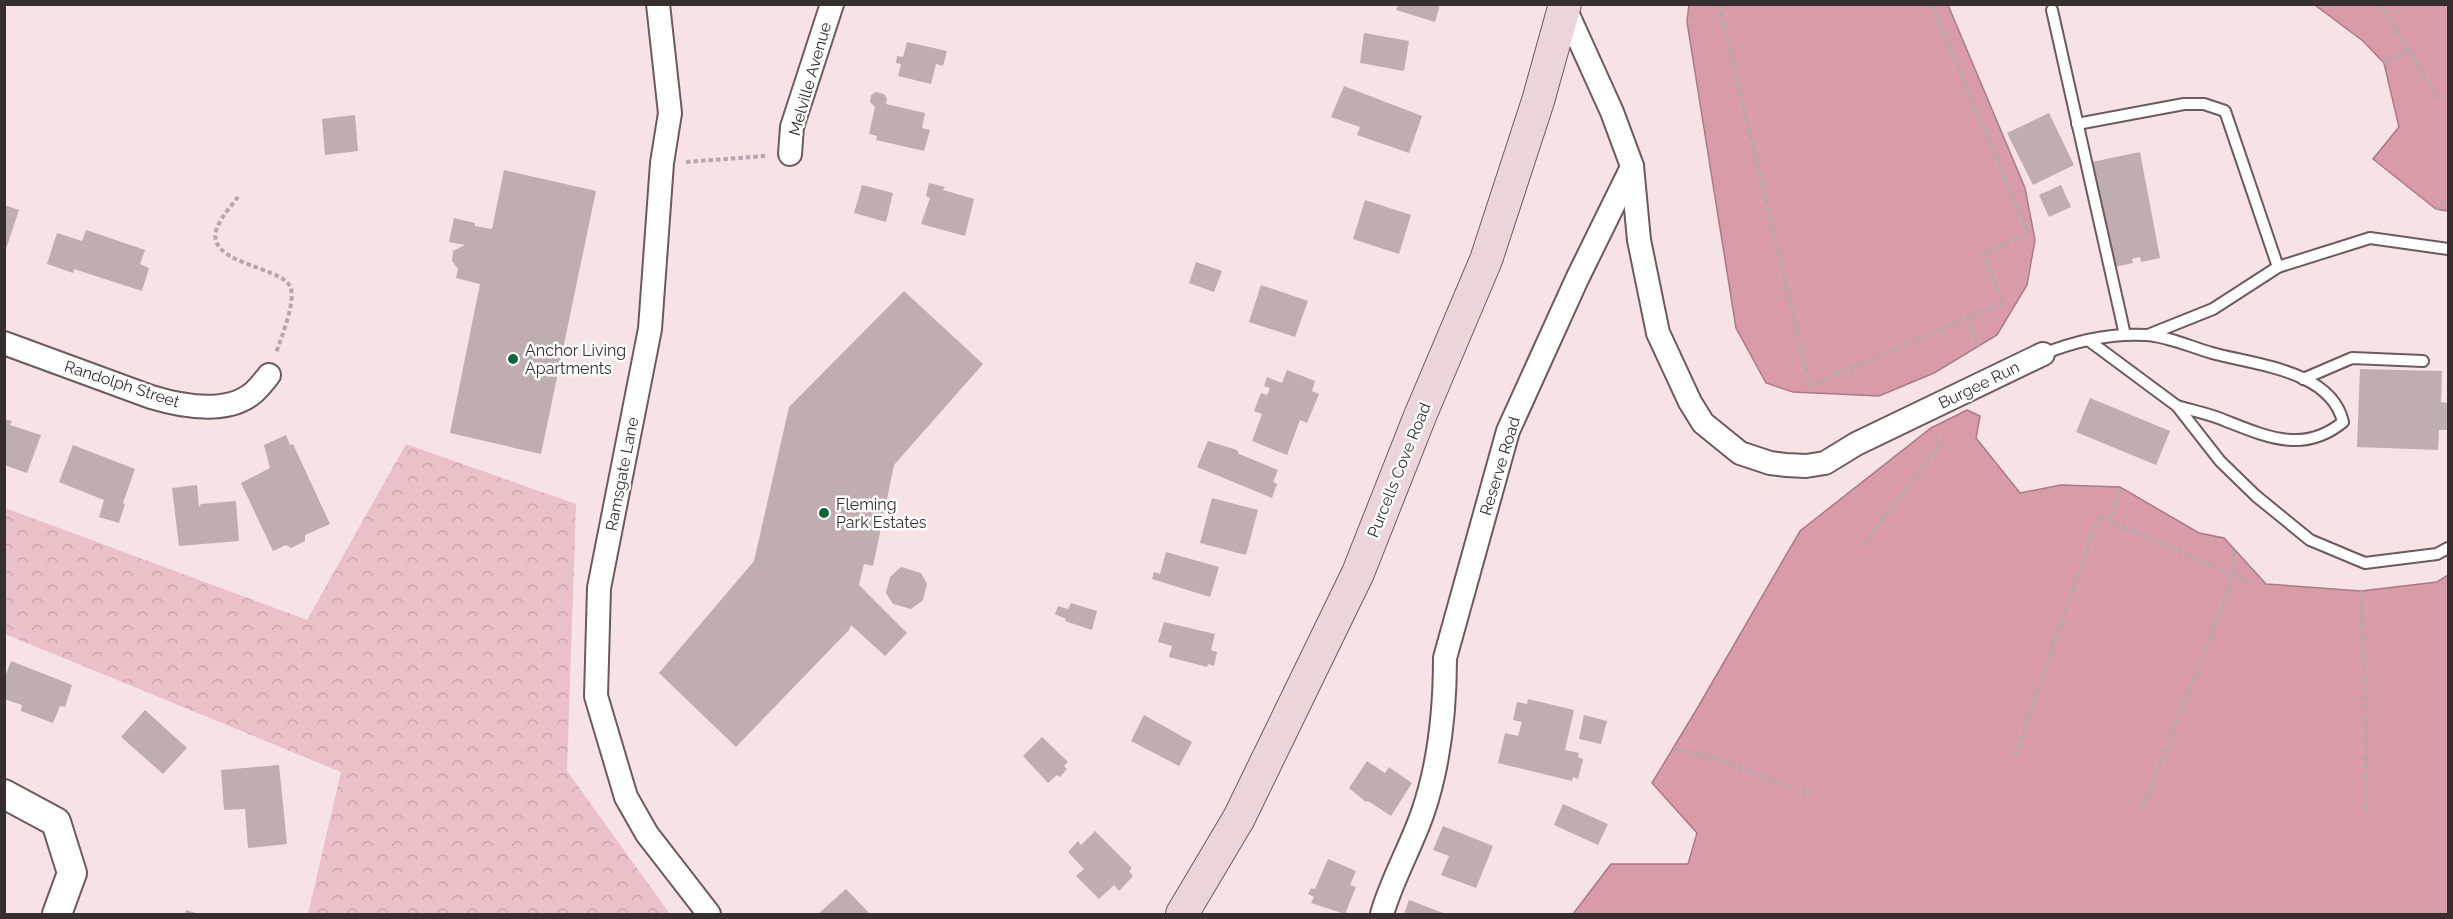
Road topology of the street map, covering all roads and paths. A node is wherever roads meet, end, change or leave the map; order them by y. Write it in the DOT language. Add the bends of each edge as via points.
graph roads {
  1 [pos="658,4"];
  2 [pos="832,4"];
  3 [pos="1719,4"];
  4 [pos="1931,4"];
  5 [pos="2381,4"];
  6 [pos="1565,5"];
  7 [pos="2052,10"];
  8 [pos="2409,50"];
  9 [pos="2384,63"];
  10 [pos="2440,101"];
  11 [pos="2077,124"];
  12 [pos="790,154"];
  13 [pos="662,163"];
  14 [pos="1632,166"];
  15 [pos="238,197"];
  16 [pos="2448,200"];
  17 [pos="2436,209"];
  18 [pos="2448,249"];
  19 [pos="2278,267"];
  20 [pos="1967,318"];
  21 [pos="2125,335"];
  22 [pos="2148,335"];
  23 [pos="2088,340"];
  24 [pos="4,343"];
  25 [pos="1978,346"];
  26 [pos="2043,354"];
  27 [pos="2423,361"];
  28 [pos="269,375"];
  29 [pos="2303,379"];
  30 [pos="2177,406"];
  31 [pos="1931,428"];
  32 [pos="2120,487"];
  33 [pos="2109,521"];
  34 [pos="1863,545"];
  35 [pos="2448,548"];
  36 [pos="2233,549"];
  37 [pos="2235,573"];
  38 [pos="2251,582"];
  39 [pos="2361,591"];
  40 [pos="1674,748"];
  41 [pos="2015,755"];
  42 [pos="4,794"];
  43 [pos="1811,795"];
  44 [pos="2143,807"];
  45 [pos="2366,817"];
  46 [pos="57,915"];
  47 [pos="709,915"];
  48 [pos="1182,915"];
  49 [pos="1382,915"];
  1 -- 13 [label="street, Ramsgate Lane" via="670,113"];
  2 -- 12 [label="street, Melville Avenue" via="792,127"];
  3 -- 20 [label="path" via="1810,386"];
  4 -- 20 [label="path" via="2029,234 1983,253 2003,303"];
  5 -- 8 [label="path"];
  6 -- 14 [label="street"];
  6 -- 48 [label="main road, Purcells Cove Road" via="1486,260 1358,573 1239,818"];
  7 -- 11 [label="lane"];
  8 -- 9 [label="path"];
  8 -- 10 [label="path"];
  11 -- 19 [label="lane" via="2184,104 2204,104 2225,111"];
  11 -- 21 [label="lane"];
  12 -- 13 [label="path"];
  13 -- 47 [label="street, Ramsgate Lane" via="650,329 599,588 596,696 626,797 647,834"];
  14 -- 26 [label="street, Burgee Run" via="1639,240 1658,333 1703,423 1740,453 1786,465 1826,463 1856,444"];
  14 -- 49 [label="street, Reserve Road" via="1508,432 1445,658 1440,735 1424,811"];
  15 -- 28 [label="path" via="217,226 214,236 219,247 240,262 284,279 291,288 291,304"];
  16 -- 17 [label="path"];
  18 -- 19 [label="lane" via="2370,238"];
  19 -- 22 [label="lane" via="2213,309"];
  20 -- 25 [label="path"];
  21 -- 22 [label="lane, Burgee Run"];
  21 -- 23 [label="lane, Burgee Run"];
  22 -- 29 [label="lane, Burgee Run" via="2276,368"];
  23 -- 26 [label="lane, Burgee Run"];
  23 -- 30 [label="lane"];
  24 -- 28 [label="street, Randolph Street" via="173,404 213,406 242,400"];
  27 -- 29 [label="lane" via="2352,358"];
  29 -- 30 [label="lane, Burgee Run" via="2324,390 2340,411 2343,422 2315,438 2275,438"];
  30 -- 35 [label="lane" via="2220,461 2310,540 2365,562 2437,554"];
  31 -- 34 [label="path" via="1941,443"];
  32 -- 33 [label="path"];
  33 -- 37 [label="path"];
  33 -- 41 [label="path" via="2099,516"];
  36 -- 37 [label="path"];
  37 -- 38 [label="path"];
  37 -- 44 [label="path"];
  39 -- 45 [label="path"];
  40 -- 43 [label="path" via="1720,760"];
  42 -- 46 [label="street" via="56,822 72,873"];
}
